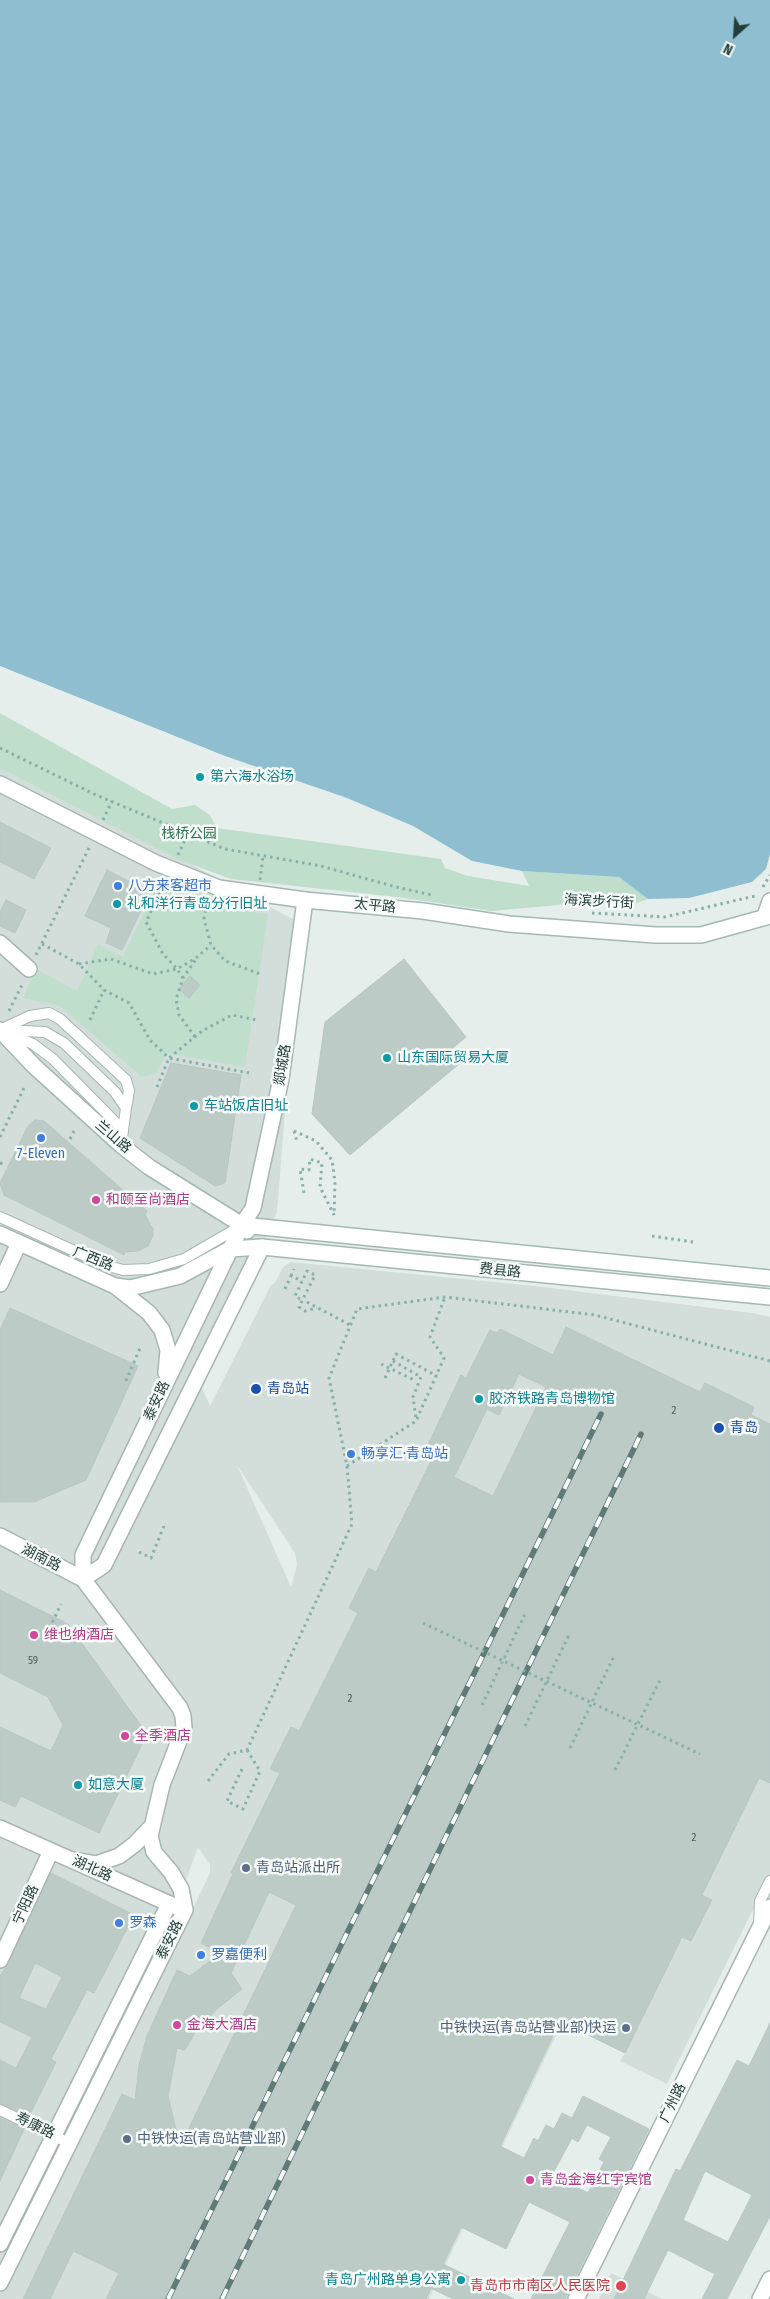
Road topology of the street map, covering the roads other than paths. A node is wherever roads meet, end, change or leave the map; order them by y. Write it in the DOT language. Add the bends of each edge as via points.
graph roads {
  1 [pos="0,784"];
  2 [pos="763,895"];
  3 [pos="305,900"];
  4 [pos="768,916"];
  5 [pos="0,942"];
  6 [pos="30,969"];
  7 [pos="0,1030"];
  8 [pos="126,1108"];
  9 [pos="122,1137"];
  10 [pos="0,1217"];
  11 [pos="242,1225"];
  12 [pos="0,1234"];
  13 [pos="19,1243"];
  14 [pos="262,1247"];
  15 [pos="230,1249"];
  16 [pos="770,1278"];
  17 [pos="0,1284"];
  18 [pos="115,1286"];
  19 [pos="770,1297"];
  20 [pos="166,1382"];
  21 [pos="0,1536"];
  22 [pos="83,1579"];
  23 [pos="152,1826"];
  24 [pos="0,1828"];
  25 [pos="51,1851"];
  26 [pos="72,1860"];
  27 [pos="770,1880"];
  28 [pos="169,1904"];
  29 [pos="770,1908"];
  30 [pos="185,1910"];
  31 [pos="758,1931"];
  32 [pos="0,1960"];
  33 [pos="0,2110"];
  34 [pos="54,2136"];
  35 [pos="69,2143"];
  36 [pos="0,2244"];
  37 [pos="770,2279"];
  38 [pos="0,2283"];
  39 [pos="576,2299"];
  40 [pos="760,2299"];
  1 -- 3 [label="street, 太平路" via="156,863 219,888"];
  2 -- 4 [label="street"];
  3 -- 4 [label="street, 太平路" via="423,911 509,924 656,935 701,935"];
  3 -- 11 [label="street, 郯城路" via="281,1079 253,1208"];
  5 -- 6 [label="street"];
  7 -- 8 [label="lane" via="45,1032 61,1041 115,1092"];
  7 -- 8 [label="lane" via="30,1016 49,1013 60,1019 126,1080 129,1091"];
  7 -- 9 [label="street, 兰山路" via="34,1066"];
  8 -- 9 [label="lane"];
  9 -- 11 [label="street, 兰山路" via="149,1167"];
  10 -- 11 [label="lane, 广西路" via="104,1266 123,1270 149,1270 184,1259"];
  11 -- 14 [label="street"];
  11 -- 15 [label="street, 泰安路"];
  11 -- 16 [label="street, 费县路"];
  12 -- 13 [label="street, 广西路"];
  13 -- 17 [label="street"];
  13 -- 18 [label="street, 广西路"];
  14 -- 15 [label="street, 费县路"];
  14 -- 19 [label="street, 费县路"];
  14 -- 22 [label="street, 泰安路" via="104,1565"];
  15 -- 18 [label="street, 广西路" via="180,1276 130,1288"];
  15 -- 20 [label="street, 泰安路"];
  18 -- 20 [label="street" via="149,1313 162,1330 168,1350"];
  20 -- 22 [label="street, 泰安路" via="83,1555"];
  21 -- 22 [label="street, 湖南路"];
  22 -- 23 [label="street, 泰安路" via="183,1716 184,1728 162,1785"];
  23 -- 26 [label="street" via="119,1856 96,1864"];
  23 -- 30 [label="street, 泰安路" via="150,1836 154,1852 181,1889"];
  24 -- 25 [label="street, 湖北路"];
  25 -- 26 [label="street, 湖北路"];
  25 -- 32 [label="street, 宁阳路"];
  26 -- 28 [label="street, 湖北路"];
  27 -- 31 [label="lane" via="760,1901"];
  28 -- 30 [label="street, 湖北路"];
  28 -- 34 [label="street, 泰安路"];
  29 -- 31 [label="street, 广州路"];
  30 -- 35 [label="street, 泰安路"];
  31 -- 39 [label="street, 广州路"];
  33 -- 34 [label="lane, 寿康路"];
  34 -- 35 [label="lane, 寿康路"];
  34 -- 36 [label="street, 泰安路"];
  35 -- 38 [label="street, 泰安路"];
  37 -- 40 [label="street"];
}
